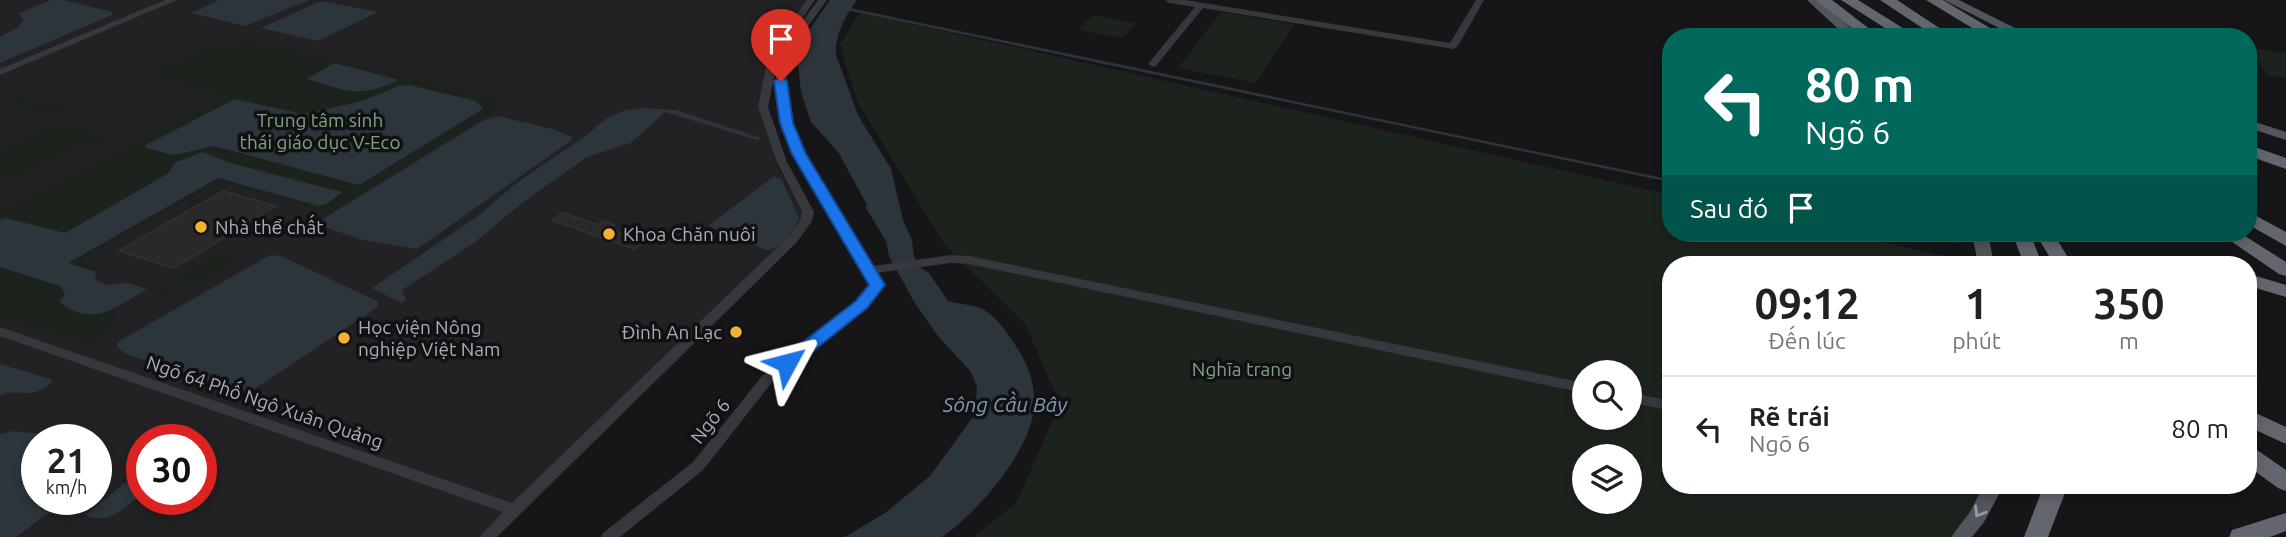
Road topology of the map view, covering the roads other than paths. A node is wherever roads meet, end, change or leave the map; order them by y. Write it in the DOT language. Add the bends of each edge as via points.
graph roads {
  1 [pos="173,0"];
  2 [pos="811,0"];
  3 [pos="823,0"];
  4 [pos="1169,0"];
  5 [pos="1480,0"];
  6 [pos="1813,0"];
  7 [pos="1823,0"];
  8 [pos="1848,0"];
  9 [pos="1868,0"];
  10 [pos="1887,0"];
  11 [pos="1909,0"];
  12 [pos="1933,0"];
  13 [pos="1950,0"];
  14 [pos="1201,5"];
  15 [pos="1299,21"];
  16 [pos="1844,28"];
  17 [pos="1860,28"];
  18 [pos="1895,28"];
  19 [pos="1912,28"];
  20 [pos="1932,28"];
  21 [pos="1950,28"];
  22 [pos="1982,28"];
  23 [pos="2008,28"];
  24 [pos="1153,64"];
  25 [pos="0,72"];
  26 [pos="2257,127"];
  27 [pos="2286,136"];
  28 [pos="2257,144"];
  29 [pos="2257,153"];
  30 [pos="2286,153"];
  31 [pos="2286,164"];
  32 [pos="2257,222"];
  33 [pos="2286,240"];
  34 [pos="2242,242"];
  35 [pos="873,270"];
  36 [pos="2286,271"];
  37 [pos="2257,282"];
  38 [pos="2286,291"];
  39 [pos="0,331"];
  40 [pos="1572,386"];
  41 [pos="1642,400"];
  42 [pos="1662,404"];
  43 [pos="2257,422"];
  44 [pos="2286,436"];
  45 [pos="2257,462"];
  46 [pos="2286,482"];
  47 [pos="1989,494"];
  48 [pos="2053,494"];
  49 [pos="516,510"];
  50 [pos="2286,522"];
  51 [pos="487,537"];
  52 [pos="609,537"];
  53 [pos="1961,537"];
  54 [pos="2036,537"];
  55 [pos="2241,537"];
  1 -- 25 [label="street"];
  2 -- 49 [label="street" via="774,53 763,107 782,162 808,212 806,221 793,239"];
  3 -- 35 [label="street" via="789,52 781,96 799,154"];
  4 -- 14 [label="street"];
  5 -- 15 [label="street" via="1453,47"];
  6 -- 16 [label="main road"];
  7 -- 17 [label="highway"];
  8 -- 18 [label="highway"];
  9 -- 19 [label="highway"];
  10 -- 20 [label="highway"];
  11 -- 21 [label="highway"];
  12 -- 22 [label="highway"];
  13 -- 23 [label="main road"];
  14 -- 15 [label="street"];
  14 -- 24 [label="street"];
  26 -- 27 [label="main road"];
  28 -- 30 [label="highway"];
  29 -- 31 [label="highway"];
  32 -- 33 [label="highway"];
  34 -- 36 [label="highway"];
  35 -- 40 [label="street" via="969,260"];
  35 -- 52 [label="street, Ngõ 6" via="876,290 768,378 698,466"];
  37 -- 38 [label="highway"];
  39 -- 49 [label="street, Ngõ 64 Phố Ngô Xuân Quảng"];
  41 -- 42 [label="street"];
  43 -- 44 [label="highway"];
  45 -- 46 [label="highway"];
  47 -- 53 [label="main road, one-way"];
  48 -- 54 [label="highway"];
  49 -- 51 [label="street"];
  50 -- 55 [label="highway"];
}
